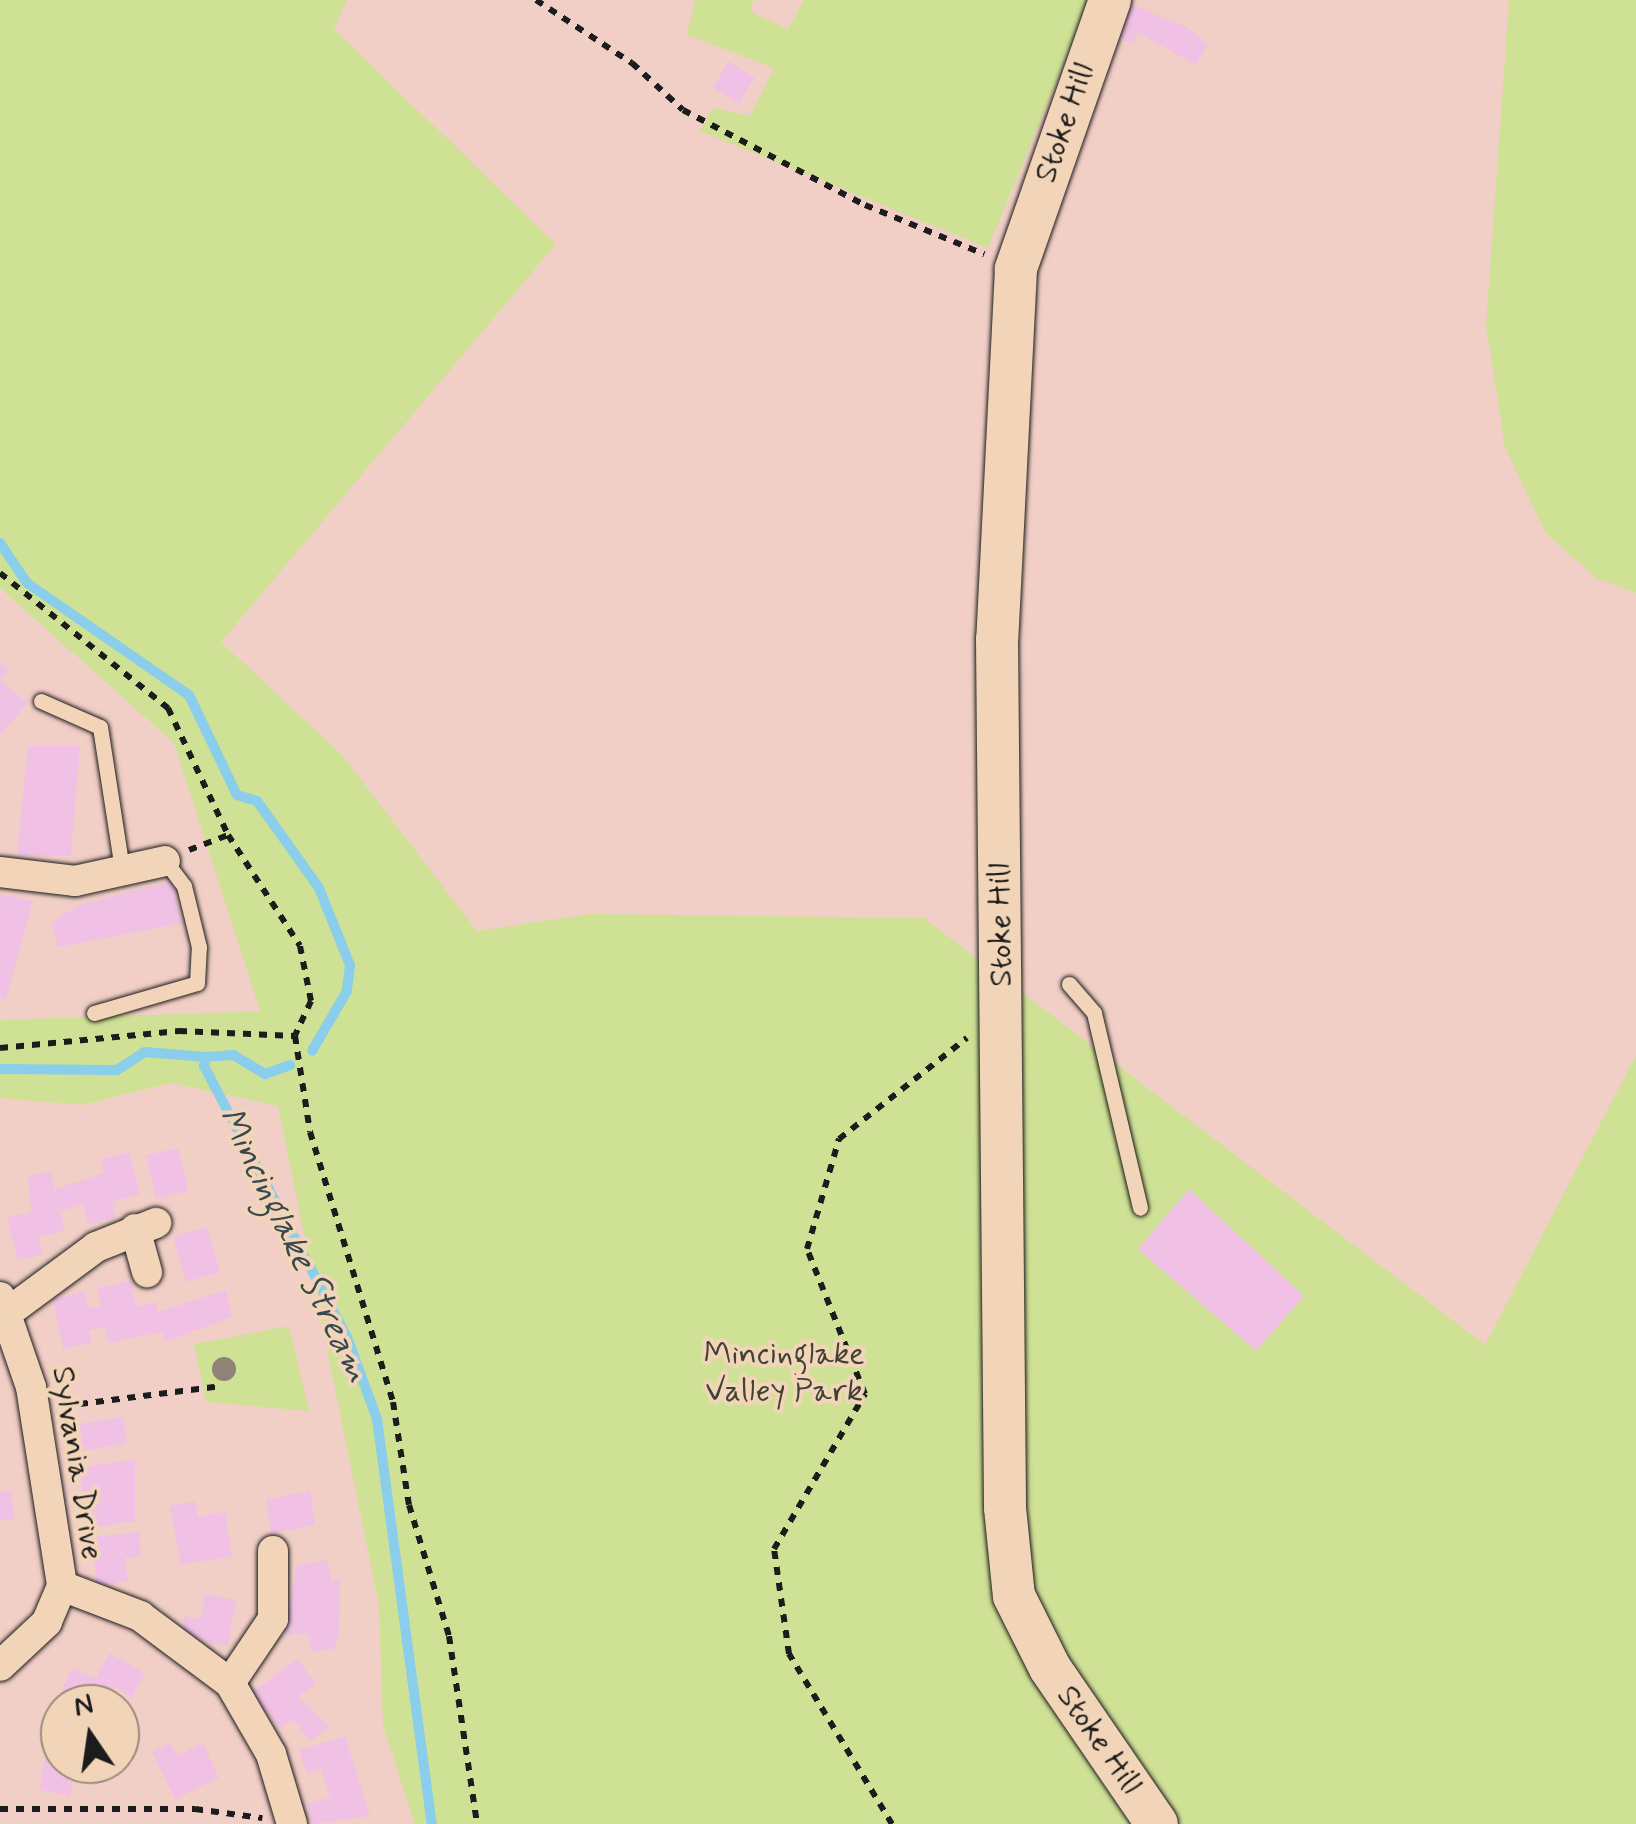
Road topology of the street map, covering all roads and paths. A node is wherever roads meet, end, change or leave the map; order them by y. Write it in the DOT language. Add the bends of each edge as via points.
graph roads {
  1 [pos="536,0"];
  2 [pos="1110,0"];
  3 [pos="1016,270"];
  4 [pos="0,573"];
  5 [pos="40,701"];
  6 [pos="165,861"];
  7 [pos="122,869"];
  8 [pos="0,872"];
  9 [pos="1069,984"];
  10 [pos="94,1013"];
  11 [pos="1002,1016"];
  12 [pos="295,1036"];
  13 [pos="0,1048"];
  14 [pos="1140,1208"];
  15 [pos="147,1272"];
  16 [pos="6,1304"];
  17 [pos="222,1386"];
  18 [pos="32,1410"];
  19 [pos="273,1552"];
  20 [pos="62,1586"];
  21 [pos="0,1666"];
  22 [pos="230,1684"];
  23 [pos="0,1808"];
  24 [pos="291,1823"];
  25 [pos="477,1824"];
  26 [pos="892,1824"];
  27 [pos="1157,1824"];
  1 -- 3 [label="path" via="632,63 683,110 865,205"];
  2 -- 3 [label="street, Stoke Hill"];
  3 -- 11 [label="street, Stoke Hill" via="997,638"];
  4 -- 12 [label="path" via="144,684 192,744 228,836 300,946 310,1001"];
  5 -- 7 [label="lane" via="100,727"];
  6 -- 7 [label="street"];
  6 -- 10 [label="lane" via="188,901 196,983"];
  7 -- 8 [label="street" via="51,883"];
  9 -- 14 [label="lane" via="1094,1014"];
  11 -- 26 [label="path" via="936,1056 839,1139 807,1249 865,1394 774,1549 789,1654"];
  11 -- 27 [label="street, Stoke Hill" via="1014,1596 1050,1668"];
  12 -- 13 [label="path" via="179,1031"];
  12 -- 25 [label="path" via="328,1202 393,1402 409,1505 449,1636"];
  15 -- 16 [label="street, Sylvania Drive" via="146,1226"];
  16 -- 18 [label="street, Sylvania Drive"];
  17 -- 18 [label="path"];
  18 -- 20 [label="street, Sylvania Drive"];
  19 -- 22 [label="street" via="272,1620"];
  20 -- 21 [label="street, Sylvania Drive" via="47,1622"];
  20 -- 22 [label="street" via="140,1616"];
  22 -- 24 [label="street" via="271,1754"];
  23 -- 24 [label="path" via="195,1808"];
}
